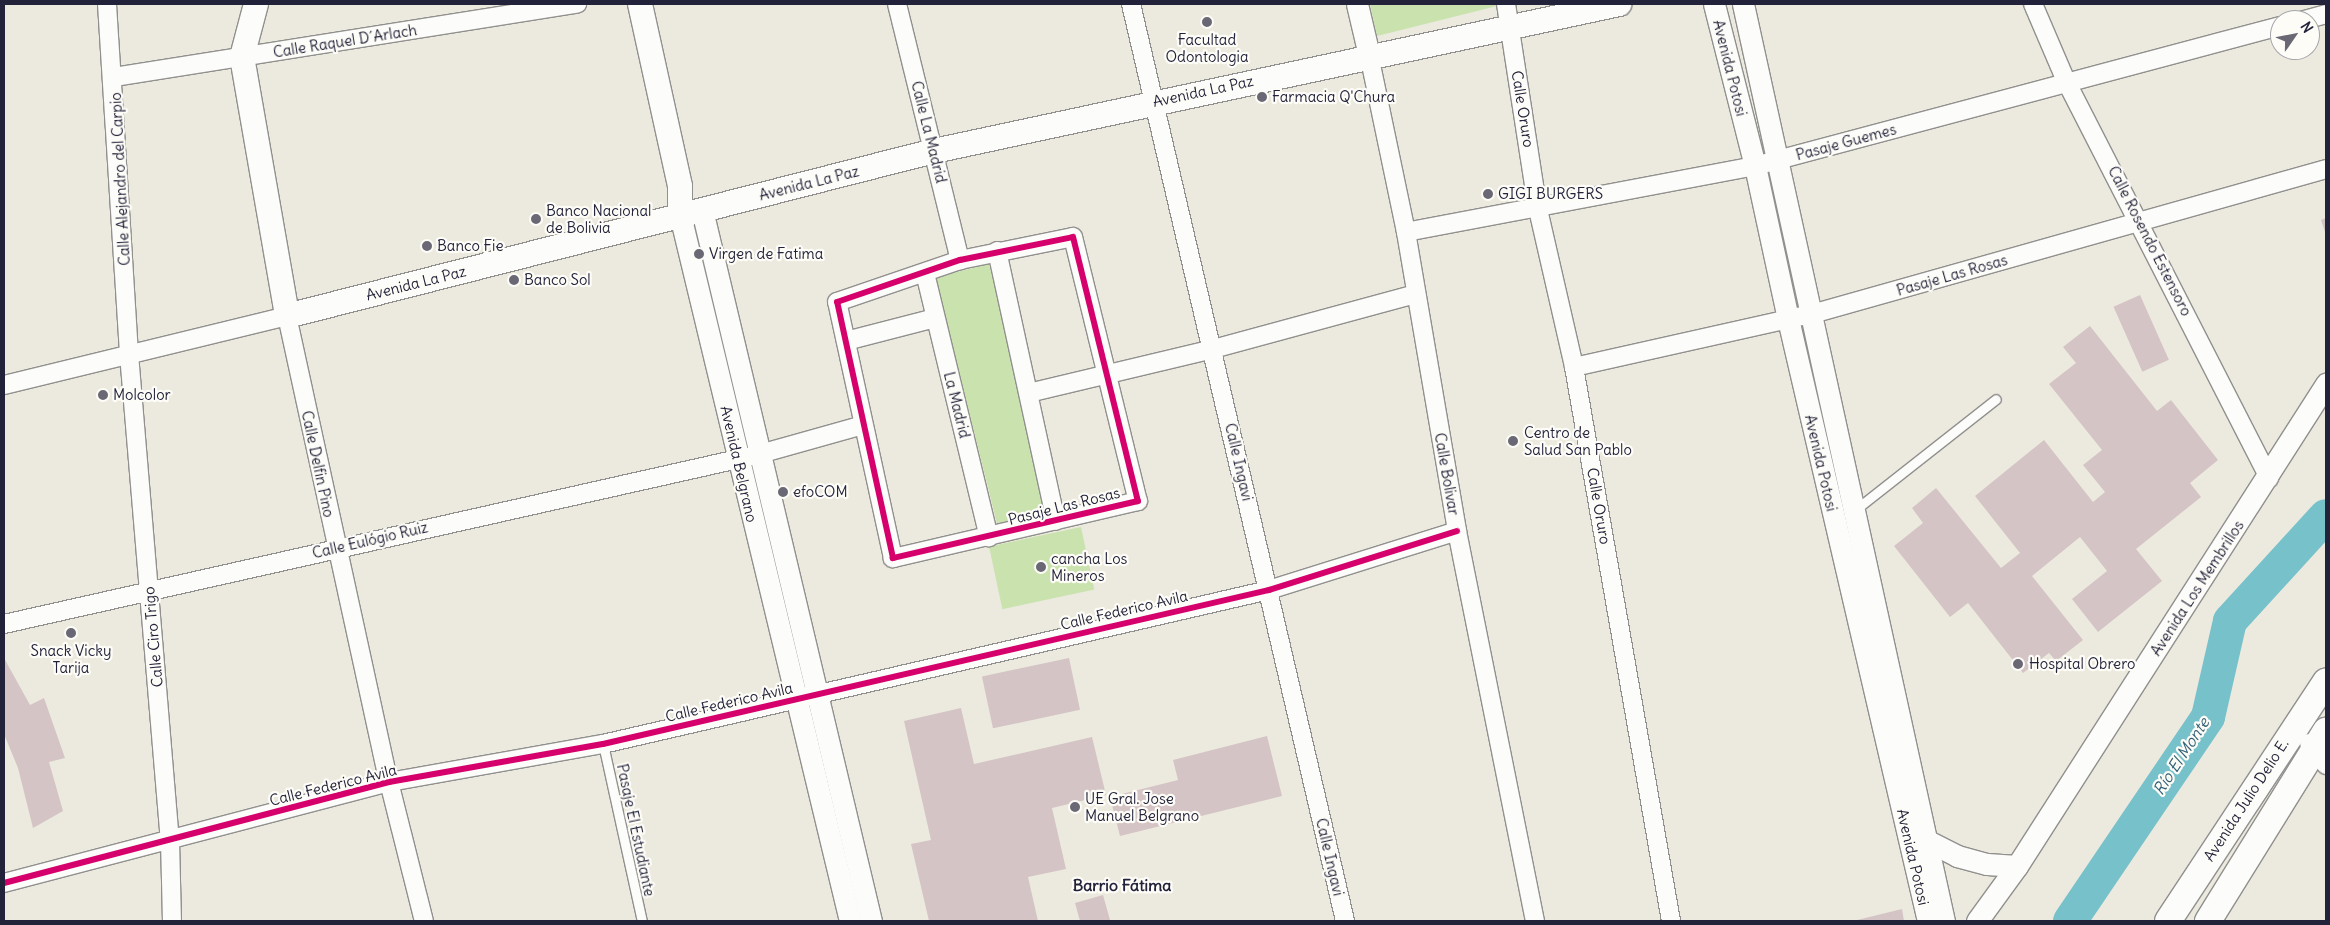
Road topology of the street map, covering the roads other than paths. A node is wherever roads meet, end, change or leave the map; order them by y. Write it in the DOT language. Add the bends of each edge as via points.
graph roads {
  1 [pos="107,4"];
  2 [pos="256,4"];
  3 [pos="577,4"];
  4 [pos="640,4"];
  5 [pos="897,4"];
  6 [pos="1131,4"];
  7 [pos="1357,4"];
  8 [pos="1506,4"];
  9 [pos="1619,4"];
  10 [pos="1714,4"];
  11 [pos="1743,4"];
  12 [pos="2033,4"];
  13 [pos="1511,27"];
  14 [pos="2270,29"];
  15 [pos="1369,55"];
  16 [pos="242,57"];
  17 [pos="114,77"];
  18 [pos="2066,80"];
  19 [pos="1154,102"];
  20 [pos="934,151"];
  21 [pos="1779,160"];
  22 [pos="1755,166"];
  23 [pos="2326,169"];
  24 [pos="1538,205"];
  25 [pos="691,213"];
  26 [pos="2141,222"];
  27 [pos="1406,232"];
  28 [pos="996,251"];
  29 [pos="960,260"];
  30 [pos="925,273"];
  31 [pos="1415,294"];
  32 [pos="1812,314"];
  33 [pos="287,316"];
  34 [pos="935,318"];
  35 [pos="1788,319"];
  36 [pos="846,342"];
  37 [pos="1213,349"];
  38 [pos="129,354"];
  39 [pos="1574,367"];
  40 [pos="1107,375"];
  41 [pos="2326,384"];
  42 [pos="4,385"];
  43 [pos="1029,393"];
  44 [pos="1996,399"];
  45 [pos="863,425"];
  46 [pos="760,454"];
  47 [pos="738,458"];
  48 [pos="2269,478"];
  49 [pos="1855,510"];
  50 [pos="1834,517"];
  51 [pos="1056,521"];
  52 [pos="1457,532"];
  53 [pos="989,537"];
  54 [pos="336,548"];
  55 [pos="149,590"];
  56 [pos="1269,590"];
  57 [pos="4,624"];
  58 [pos="2326,681"];
  59 [pos="817,693"];
  60 [pos="794,700"];
  61 [pos="2294,726"];
  62 [pos="603,744"];
  63 [pos="2322,748"];
  64 [pos="389,782"];
  65 [pos="170,840"];
  66 [pos="1918,842"];
  67 [pos="2017,866"];
  68 [pos="4,883"];
  69 [pos="845,920"];
  70 [pos="172,921"];
  71 [pos="424,921"];
  72 [pos="642,921"];
  73 [pos="871,921"];
  74 [pos="1345,921"];
  75 [pos="1535,921"];
  76 [pos="1671,921"];
  77 [pos="1928,921"];
  78 [pos="1944,921"];
  79 [pos="1977,921"];
  80 [pos="2168,921"];
  81 [pos="2208,921"];
  1 -- 17 [label="street, Calle Alejandro del Carpio"];
  2 -- 16 [label="main road, Calle Delfin Pino"];
  3 -- 16 [label="street, Calle Raquel D´Arlach"];
  4 -- 25 [label="main road, Avenida Belgrano" via="680,186"];
  5 -- 20 [label="street, Calle La Madrid"];
  6 -- 19 [label="street, Calle Ingavi"];
  7 -- 15 [label="street"];
  8 -- 13 [label="street, Calle Oruro"];
  9 -- 13 [label="main road, Avenida La Paz"];
  10 -- 22 [label="street, Avenida Potosi"];
  11 -- 21 [label="street, Avenida Potosi"];
  12 -- 18 [label="street, Calle Rosendo Estensoro"];
  13 -- 15 [label="main road, Avenida La Paz"];
  13 -- 24 [label="street, Calle Oruro"];
  14 -- 18 [label="street, Pasaje Guemes"];
  15 -- 19 [label="main road, Avenida La Paz"];
  15 -- 27 [label="street, Calle Bolivar"];
  16 -- 17 [label="street, Calle Raquel D´Arlach"];
  16 -- 33 [label="main road, Calle Delfin Pino"];
  17 -- 38 [label="street, Calle Alejandro del Carpio"];
  18 -- 21 [label="street, Pasaje Guemes"];
  18 -- 26 [label="street, Calle Rosendo Estensoro"];
  19 -- 20 [label="main road, Avenida La Paz"];
  19 -- 37 [label="street, Calle Ingavi"];
  20 -- 25 [label="main road, Avenida La Paz"];
  20 -- 29 [label="street, Calle La Madrid"];
  21 -- 22 [label="street, Pasaje Guemes"];
  21 -- 32 [label="street, Avenida Potosi"];
  22 -- 24 [label="street, Pasaje Guemes"];
  22 -- 35 [label="street, Avenida Potosi"];
  23 -- 26 [label="street, Pasaje Las Rosas"];
  24 -- 27 [label="street, Pasaje Guemes"];
  24 -- 39 [label="street, Calle Oruro"];
  25 -- 33 [label="main road, Avenida La Paz"];
  25 -- 46 [label="street, Avenida Belgrano"];
  25 -- 47 [label="street, Avenida Belgrano"];
  26 -- 32 [label="street, Pasaje Las Rosas"];
  26 -- 48 [label="street, Calle Rosendo Estensoro"];
  27 -- 31 [label="street, Calle Bolivar"];
  28 -- 29 [label="street, Pasaje Las Rosas"];
  28 -- 40 [label="street, Pasaje Las Rosas" via="1073,237"];
  28 -- 43 [label="street, Pasaje Las Rosas"];
  29 -- 30 [label="street, Pasaje Las Rosas"];
  30 -- 34 [label="street, La Madrid"];
  30 -- 36 [label="street, Pasaje Las Rosas" via="837,302"];
  31 -- 37 [label="street"];
  31 -- 52 [label="street, Calle Bolivar"];
  32 -- 35 [label="street, Pasaje Las Rosas"];
  32 -- 49 [label="street, Avenida Potosi"];
  33 -- 38 [label="street, Avenida La Paz"];
  33 -- 54 [label="street, Calle Delfin Pino"];
  34 -- 36 [label="street"];
  34 -- 53 [label="street, La Madrid"];
  35 -- 39 [label="street, Pasaje Las Rosas"];
  35 -- 50 [label="street, Avenida Potosi"];
  36 -- 45 [label="street, Pasaje Las Rosas"];
  37 -- 40 [label="street"];
  37 -- 56 [label="street, Calle Ingavi"];
  38 -- 42 [label="street, Avenida La Paz"];
  38 -- 55 [label="street, Calle Ciro Trigo"];
  39 -- 76 [label="street, Calle Oruro"];
  40 -- 43 [label="street"];
  40 -- 51 [label="street, Pasaje Las Rosas" via="1138,501"];
  41 -- 48 [label="street, Avenida Los Membrillos"];
  43 -- 51 [label="street, Pasaje Las Rosas"];
  44 -- 49 [label="lane"];
  45 -- 46 [label="street"];
  45 -- 53 [label="street, Pasaje Las Rosas" via="893,558"];
  46 -- 47 [label="street, Calle Eulógio Ruiz"];
  46 -- 59 [label="street, Avenida Belgrano"];
  47 -- 54 [label="street, Calle Eulógio Ruiz"];
  47 -- 60 [label="street, Avenida Belgrano"];
  48 -- 67 [label="street, Avenida Los Membrillos"];
  49 -- 50 [label="lane"];
  49 -- 66 [label="street, Avenida Potosi"];
  50 -- 66 [label="street, Avenida Potosi"];
  51 -- 53 [label="street, Pasaje Las Rosas"];
  52 -- 56 [label="street, Calle Federico Avila"];
  52 -- 75 [label="street, Calle Bolivar"];
  54 -- 55 [label="street, Calle Eulógio Ruiz"];
  54 -- 64 [label="street, Calle Delfin Pino"];
  55 -- 57 [label="street, Calle Eulógio Ruiz"];
  55 -- 65 [label="street, Calle Ciro Trigo"];
  56 -- 59 [label="street, Calle Federico Avila"];
  56 -- 74 [label="street, Calle Ingavi"];
  58 -- 61 [label="main road, Avenida Julio Delio E."];
  59 -- 60 [label="street, Calle Federico Avila"];
  59 -- 73 [label="street, Avenida Belgrano"];
  60 -- 62 [label="street, Calle Federico Avila"];
  60 -- 69 [label="street, Avenida Belgrano"];
  61 -- 63 [label="street"];
  61 -- 80 [label="main road, Avenida Julio Delio E."];
  62 -- 64 [label="street, Calle Federico Avila"];
  62 -- 72 [label="lane, Pasaje El Estudiante"];
  63 -- 81 [label="main road, Avenida Julio Delio E."];
  64 -- 65 [label="street, Calle Federico Avila"];
  64 -- 71 [label="street, Calle Delfin Pino"];
  65 -- 68 [label="street, Calle Federico Avila"];
  65 -- 70 [label="street, Calle Ciro Trigo"];
  66 -- 67 [label="street" via="1986,864"];
  66 -- 77 [label="street, Avenida Potosi"];
  66 -- 78 [label="street, Avenida Potosi"];
  67 -- 79 [label="street, Avenida Los Membrillos"];
}
